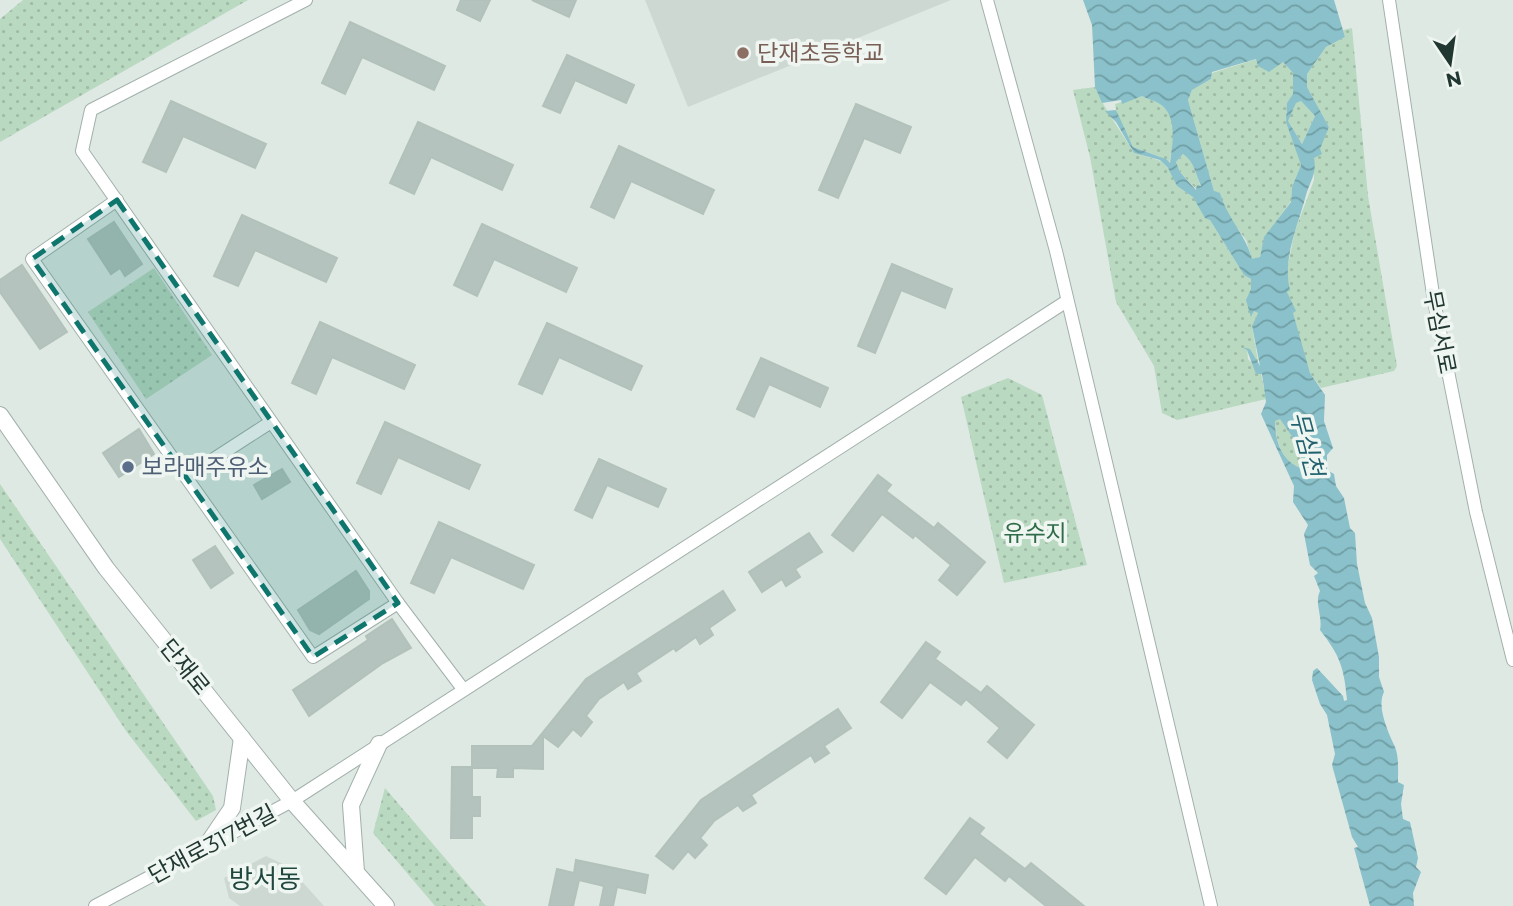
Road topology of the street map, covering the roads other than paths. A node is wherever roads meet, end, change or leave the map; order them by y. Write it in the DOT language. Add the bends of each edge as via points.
graph roads {
  1 [pos="987,0"];
  2 [pos="1389,0"];
  3 [pos="302,1"];
  4 [pos="117,201"];
  5 [pos="1067,301"];
  6 [pos="0,415"];
  7 [pos="271,422"];
  8 [pos="186,477"];
  9 [pos="398,603"];
  10 [pos="1513,660"];
  11 [pos="463,689"];
  12 [pos="242,738"];
  13 [pos="379,744"];
  14 [pos="292,801"];
  15 [pos="205,848"];
  16 [pos="356,872"];
  17 [pos="94,906"];
  18 [pos="386,906"];
  19 [pos="1211,906"];
  1 -- 5 [label="street"];
  2 -- 10 [label="street, 무심서로" via="1434,301 1476,512"];
  3 -- 4 [label="street" via="91,110 82,151"];
  4 -- 7 [label="street"];
  4 -- 8 [label="street" via="32,259"];
  5 -- 11 [label="street, 단재로317번길"];
  5 -- 19 [label="street"];
  6 -- 12 [label="street, 단재로" via="106,568"];
  7 -- 8 [label="street"];
  7 -- 9 [label="street"];
  8 -- 9 [label="street" via="313,657"];
  9 -- 11 [label="street"];
  11 -- 13 [label="street, 단재로317번길"];
  12 -- 14 [label="street, 단재로"];
  12 -- 15 [label="street" via="232,808"];
  13 -- 14 [label="street, 단재로317번길"];
  13 -- 16 [label="street" via="351,805"];
  14 -- 15 [label="street, 단재로317번길"];
  14 -- 16 [label="street, 단재로"];
  15 -- 17 [label="street, 단재로317번길"];
  16 -- 18 [label="street, 단재로"];
}
